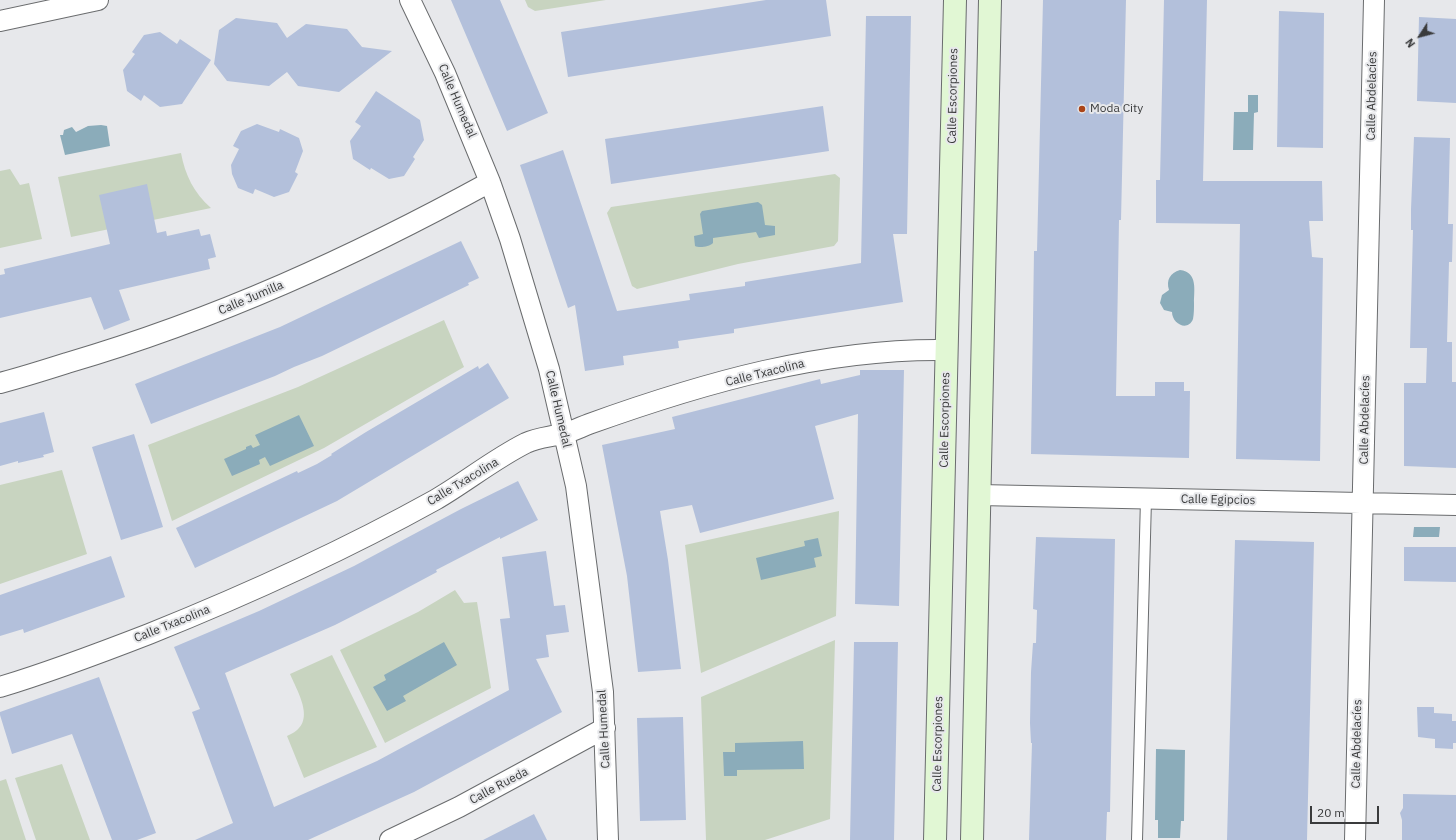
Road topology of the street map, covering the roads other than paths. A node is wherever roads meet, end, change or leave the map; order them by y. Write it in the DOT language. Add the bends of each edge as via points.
graph roads {
  1 [pos="98,0"];
  2 [pos="410,0"];
  3 [pos="955,0"];
  4 [pos="990,0"];
  5 [pos="1374,0"];
  6 [pos="0,21"];
  7 [pos="490,182"];
  8 [pos="947,350"];
  9 [pos="0,383"];
  10 [pos="564,434"];
  11 [pos="980,495"];
  12 [pos="1146,499"];
  13 [pos="1363,503"];
  14 [pos="1456,506"];
  15 [pos="0,687"];
  16 [pos="605,728"];
  17 [pos="390,840"];
  18 [pos="608,840"];
  19 [pos="935,840"];
  20 [pos="972,840"];
  21 [pos="1137,840"];
  22 [pos="1355,840"];
  1 -- 6 [label="street"];
  2 -- 7 [label="street, Calle Humedal" via="445,73"];
  3 -- 8 [label="street, Calle Escorpiones"];
  4 -- 11 [label="street"];
  5 -- 13 [label="street, Calle Abdelacíes"];
  7 -- 9 [label="street, Calle Jumilla" via="348,256 205,317 114,350"];
  7 -- 10 [label="street, Calle Humedal" via="530,304"];
  8 -- 10 [label="street, Calle Txacolina" via="859,354 762,372 629,410"];
  8 -- 19 [label="street, Calle Escorpiones"];
  10 -- 15 [label="street, Calle Txacolina" via="527,443 436,499 273,581 192,617"];
  10 -- 16 [label="street, Calle Humedal" via="576,486 603,692"];
  11 -- 12 [label="street, Calle Egipcios"];
  11 -- 20 [label="street"];
  12 -- 13 [label="street, Calle Egipcios"];
  12 -- 21 [label="lane"];
  13 -- 14 [label="street, Calle Egipcios"];
  13 -- 22 [label="street, Calle Abdelacíes"];
  16 -- 17 [label="street, Calle Rueda" via="459,807"];
  16 -- 18 [label="street, Calle Humedal"];
}
